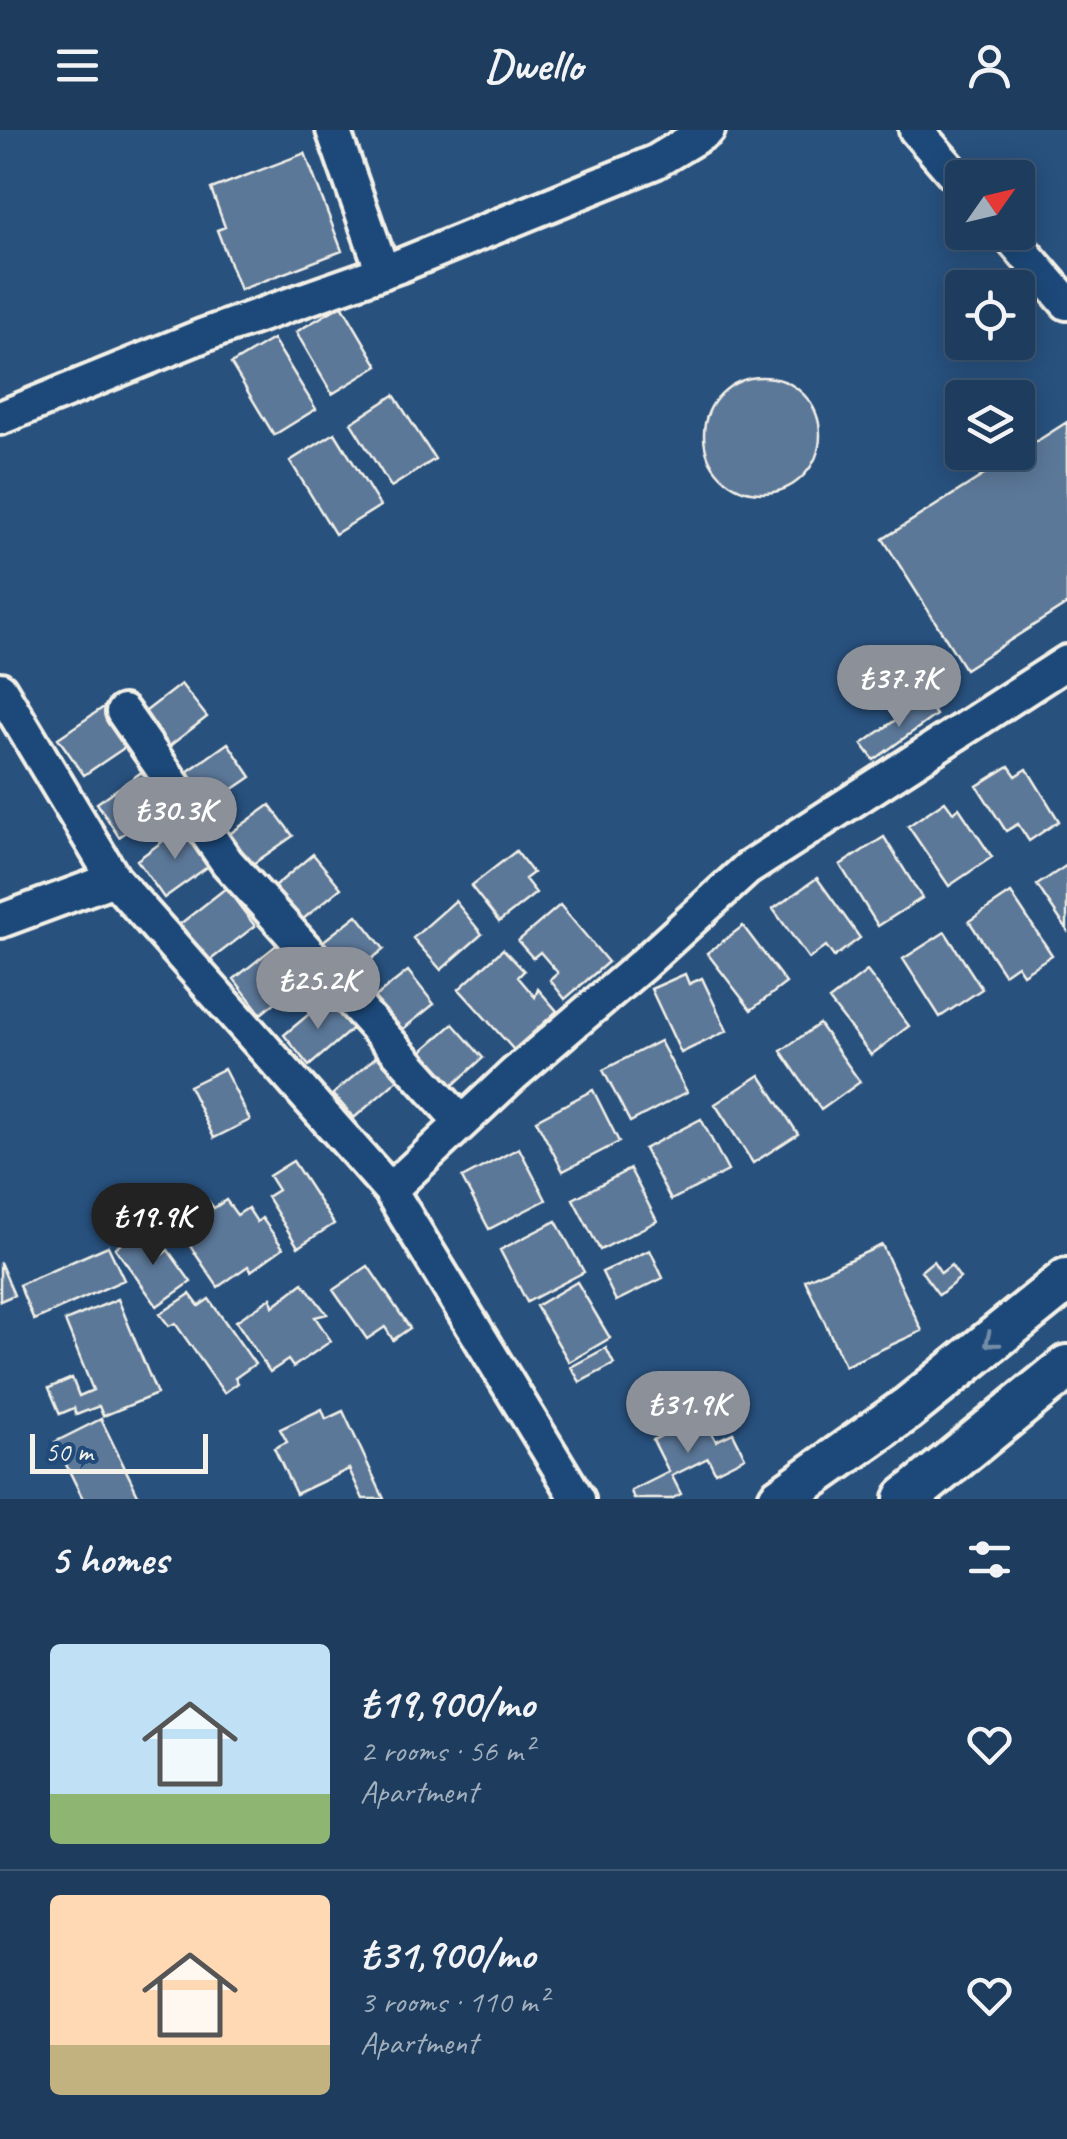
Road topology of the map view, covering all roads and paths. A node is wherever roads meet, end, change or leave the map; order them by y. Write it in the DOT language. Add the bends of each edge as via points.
graph roads {
  1 [pos="333,130"];
  2 [pos="708,130"];
  3 [pos="916,130"];
  4 [pos="945,163"];
  5 [pos="1021,250"];
  6 [pos="383,272"];
  7 [pos="1067,303"];
  8 [pos="0,418"];
  9 [pos="1067,662"];
  10 [pos="0,689"];
  11 [pos="123,712"];
  12 [pos="114,879"];
  13 [pos="0,921"];
  14 [pos="461,1122"];
  15 [pos="390,1190"];
  16 [pos="1067,1280"];
  17 [pos="1067,1367"];
  18 [pos="578,1499"];
  19 [pos="780,1499"];
  20 [pos="906,1499"];
  1 -- 6 [label="street"];
  2 -- 6 [label="street" via="655,162"];
  3 -- 4 [label="street"];
  5 -- 7 [label="street"];
  6 -- 8 [label="street"];
  9 -- 14 [label="street" via="747,868"];
  10 -- 12 [label="street"];
  11 -- 14 [label="street" via="227,862"];
  12 -- 13 [label="street"];
  12 -- 15 [label="street"];
  14 -- 15 [label="street"];
  15 -- 18 [label="street"];
  16 -- 19 [label="main road, one-way" via="907,1409"];
  17 -- 20 [label="main road"];
}
